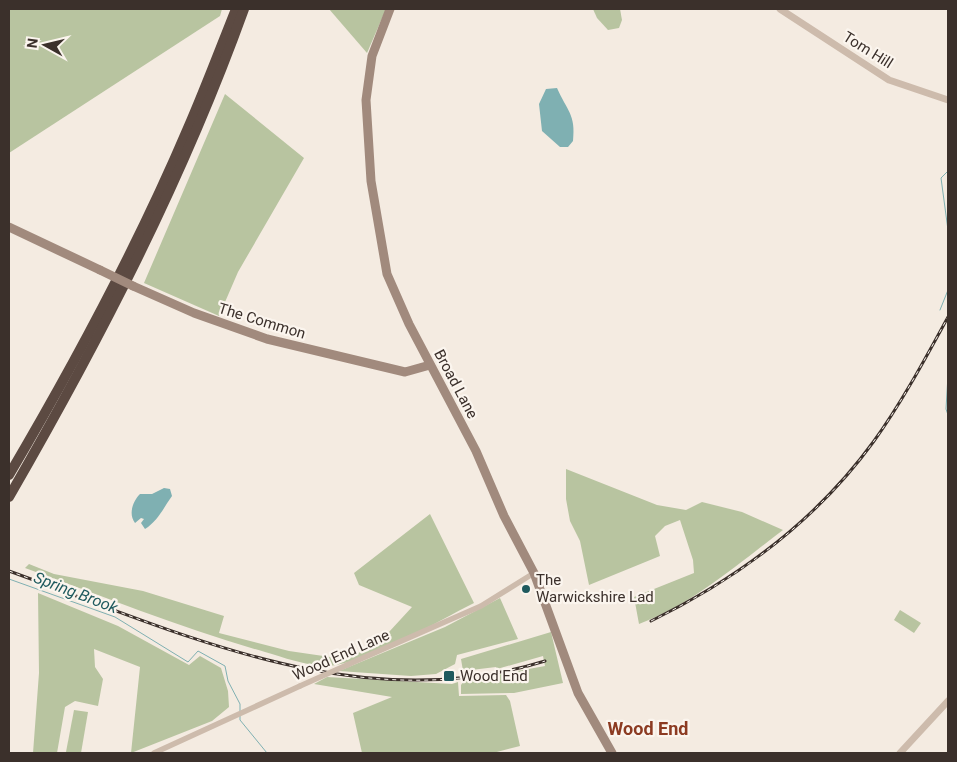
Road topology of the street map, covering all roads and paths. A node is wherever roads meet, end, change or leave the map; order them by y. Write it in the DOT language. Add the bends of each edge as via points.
graph roads {
  1 [pos="236,9"];
  2 [pos="244,9"];
  3 [pos="390,9"];
  4 [pos="780,9"];
  5 [pos="948,100"];
  6 [pos="9,227"];
  7 [pos="426,356"];
  8 [pos="430,365"];
  9 [pos="386,367"];
  10 [pos="9,475"];
  11 [pos="9,497"];
  12 [pos="534,573"];
  13 [pos="948,700"];
  14 [pos="154,753"];
  15 [pos="612,753"];
  16 [pos="900,753"];
  1 -- 10 [label="highway" via="188,129 120,274"];
  2 -- 11 [label="highway" via="190,146 135,267"];
  3 -- 7 [label="main road, Broad Lane" via="372,56 366,100 371,181 386,274"];
  4 -- 5 [label="street, Tom Hill" via="889,80"];
  6 -- 9 [label="main road, The Common, bridge" via="194,313 249,333"];
  7 -- 8 [label="main road, Broad Lane"];
  7 -- 9 [label="main road, The Common" via="405,369"];
  8 -- 9 [label="main road, The Common" via="411,373"];
  8 -- 12 [label="main road, Broad Lane" via="476,451 504,516"];
  12 -- 14 [label="street, Wood End Lane, bridge" via="481,606"];
  12 -- 15 [label="main road, Broad Lane" via="578,693"];
  13 -- 16 [label="street"];
}
